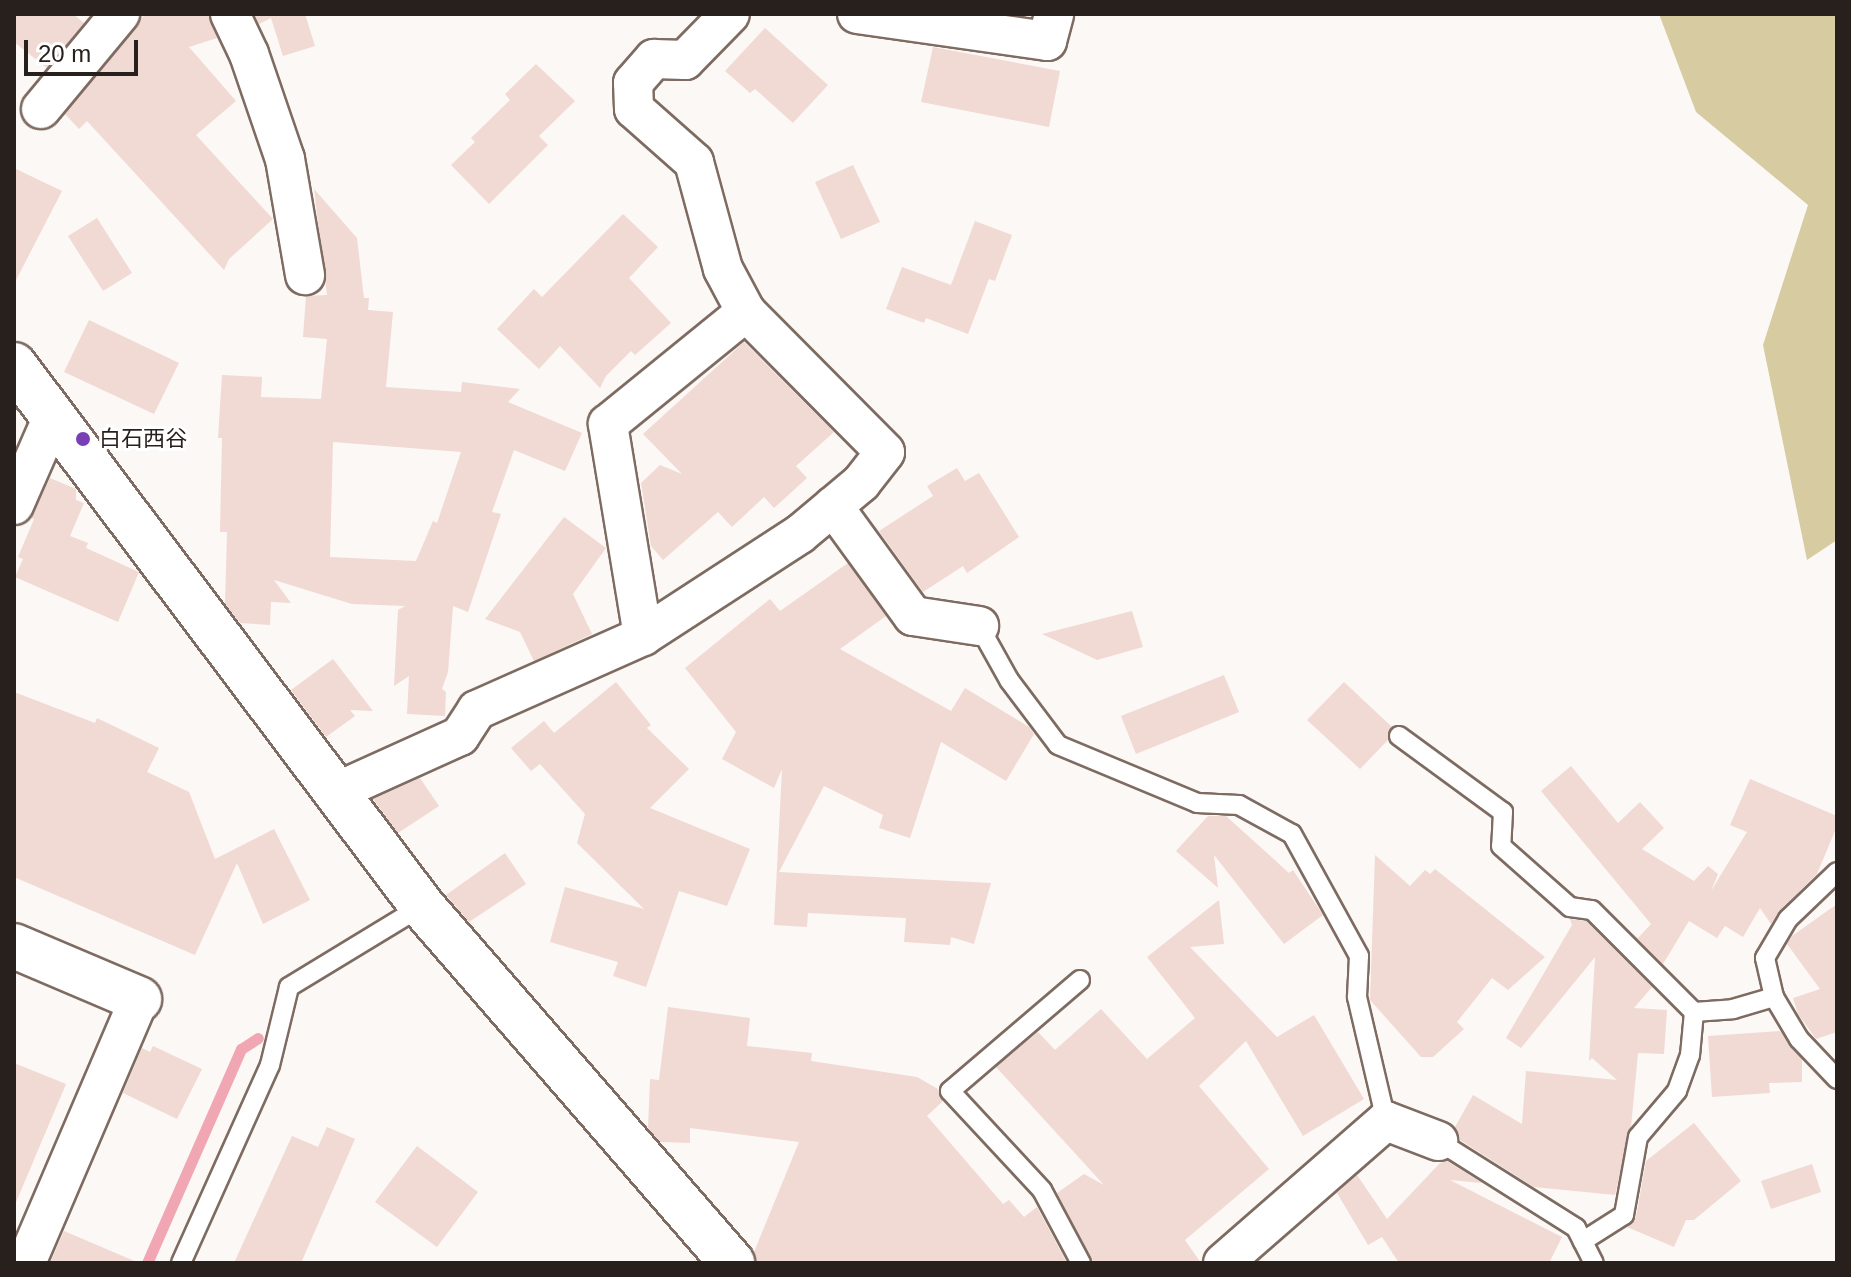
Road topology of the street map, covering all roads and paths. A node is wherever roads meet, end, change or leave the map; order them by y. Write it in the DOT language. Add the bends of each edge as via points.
graph roads {
  1 [pos="120,14"];
  2 [pos="230,14"];
  3 [pos="730,14"];
  4 [pos="857,14"];
  5 [pos="1054,14"];
  6 [pos="41,109"];
  7 [pos="305,275"];
  8 [pos="746,312"];
  9 [pos="14,365"];
  10 [pos="53,416"];
  11 [pos="14,505"];
  12 [pos="833,506"];
  13 [pos="979,626"];
  14 [pos="643,636"];
  15 [pos="1399,736"];
  16 [pos="336,792"];
  17 [pos="1837,872"];
  18 [pos="422,906"];
  19 [pos="14,946"];
  20 [pos="1080,980"];
  21 [pos="1774,997"];
  22 [pos="139,999"];
  23 [pos="1694,1012"];
  24 [pos="1837,1079"];
  25 [pos="1386,1121"];
  26 [pos="1438,1141"];
  27 [pos="1583,1241"];
  28 [pos="26,1263"];
  29 [pos="181,1263"];
  30 [pos="732,1263"];
  31 [pos="1081,1263"];
  32 [pos="1223,1263"];
  33 [pos="1594,1263"];
  1 -- 6 [label="street"];
  2 -- 7 [label="street" via="285,159"];
  3 -- 8 [label="street" via="685,60 654,59 633,83 634,109 694,162 723,269"];
  4 -- 5 [label="street" via="1047,41"];
  8 -- 12 [label="street" via="885,452 861,483"];
  8 -- 14 [label="street" via="608,424"];
  9 -- 10 [label="street"];
  10 -- 11 [label="street"];
  10 -- 16 [label="street"];
  12 -- 13 [label="street" via="913,616"];
  12 -- 14 [label="street" via="800,534"];
  13 -- 25 [label="lane" via="1009,680 1058,745 1197,803 1239,805 1292,834 1359,956 1357,997"];
  14 -- 16 [label="street" via="477,710 460,736"];
  15 -- 23 [label="lane" via="1503,812 1501,846 1570,907 1592,910"];
  16 -- 18 [label="street"];
  17 -- 21 [label="lane" via="1788,919 1765,958"];
  18 -- 29 [label="lane" via="289,987 270,1065"];
  18 -- 30 [label="street"];
  19 -- 22 [label="street"];
  20 -- 31 [label="lane" via="950,1091 1042,1190"];
  21 -- 23 [label="lane" via="1733,1009"];
  21 -- 24 [label="lane" via="1799,1039"];
  22 -- 28 [label="street"];
  23 -- 27 [label="lane" via="1690,1055 1677,1091 1638,1137 1624,1215"];
  25 -- 26 [label="street"];
  25 -- 32 [label="street"];
  26 -- 27 [label="lane" via="1576,1228"];
  27 -- 33 [label="lane"];
}
